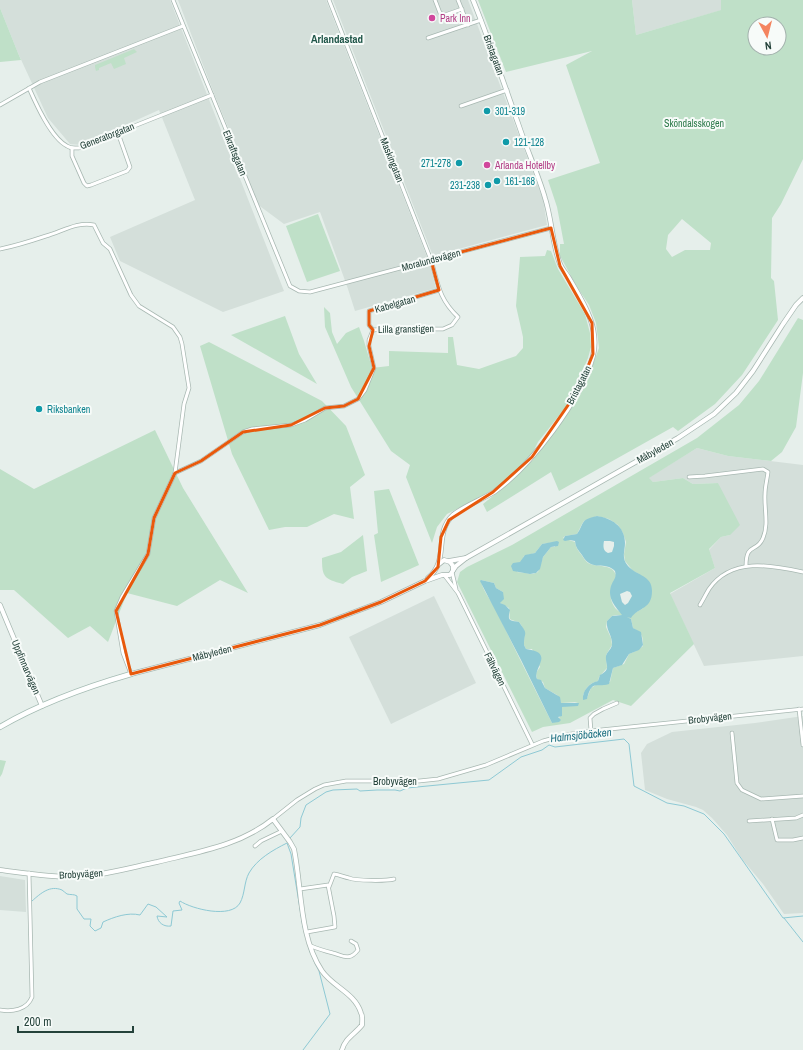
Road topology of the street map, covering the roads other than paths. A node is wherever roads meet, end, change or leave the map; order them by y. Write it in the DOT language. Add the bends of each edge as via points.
graph roads {
  1 [pos="173,0"];
  2 [pos="329,0"];
  3 [pos="436,0"];
  4 [pos="458,0"];
  5 [pos="473,0"];
  6 [pos="462,9"];
  7 [pos="481,20"];
  8 [pos="468,25"];
  9 [pos="183,26"];
  10 [pos="428,38"];
  11 [pos="29,88"];
  12 [pos="507,90"];
  13 [pos="212,95"];
  14 [pos="0,105"];
  15 [pos="461,106"];
  16 [pos="118,132"];
  17 [pos="72,148"];
  18 [pos="551,228"];
  19 [pos="0,249"];
  20 [pos="431,260"];
  21 [pos="439,290"];
  22 [pos="310,292"];
  23 [pos="803,298"];
  24 [pos="458,317"];
  25 [pos="373,330"];
  26 [pos="175,473"];
  27 [pos="689,477"];
  28 [pos="441,546"];
  29 [pos="466,558"];
  30 [pos="448,561"];
  31 [pos="438,566"];
  32 [pos="746,566"];
  33 [pos="453,571"];
  34 [pos="803,572"];
  35 [pos="443,576"];
  36 [pos="425,581"];
  37 [pos="458,593"];
  38 [pos="0,605"];
  39 [pos="700,605"];
  40 [pos="131,674"];
  41 [pos="618,703"];
  42 [pos="42,706"];
  43 [pos="801,709"];
  44 [pos="0,727"];
  45 [pos="591,731"];
  46 [pos="732,733"];
  47 [pos="532,744"];
  48 [pos="803,745"];
  49 [pos="803,796"];
  50 [pos="803,815"];
  51 [pos="274,819"];
  52 [pos="772,819"];
  53 [pos="749,821"];
  54 [pos="282,831"];
  55 [pos="803,838"];
  56 [pos="255,846"];
  57 [pos="0,870"];
  58 [pos="29,874"];
  59 [pos="394,879"];
  60 [pos="329,887"];
  61 [pos="300,889"];
  62 [pos="307,932"];
  63 [pos="351,940"];
  64 [pos="311,946"];
  65 [pos="0,1010"];
  66 [pos="342,1050"];
  1 -- 9 [label="street, Elkraftsgatan"];
  2 -- 20 [label="street, Maskingatan"];
  3 -- 6 [label="street" via="440,13"];
  4 -- 6 [label="street"];
  5 -- 7 [label="street, Bristagatan"];
  6 -- 8 [label="street"];
  7 -- 8 [label="street"];
  7 -- 12 [label="street, Bristagatan"];
  8 -- 10 [label="street"];
  9 -- 11 [label="street"];
  9 -- 13 [label="street, Elkraftsgatan"];
  11 -- 14 [label="street"];
  11 -- 17 [label="street, Generatorgatan" via="49,127 62,142"];
  12 -- 15 [label="street"];
  12 -- 18 [label="street, Bristagatan" via="545,197"];
  13 -- 16 [label="street, Generatorgatan"];
  13 -- 22 [label="street, Elkraftsgatan" via="290,286 299,291"];
  16 -- 17 [label="street, Generatorgatan" via="79,148"];
  16 -- 17 [label="street" via="130,167 127,171 91,185 87,186 84,183 72,156"];
  18 -- 20 [label="street, Moralundsvägen"];
  18 -- 28 [label="street, Bristagatan" via="560,266 586,306 592,323 593,354 589,367 564,414 532,457 512,478 453,516 444,527"];
  19 -- 26 [label="street" via="74,226 94,225 110,250 130,295 139,306 173,327 180,337 189,388 184,404"];
  20 -- 21 [label="street, Maskingatan"];
  20 -- 22 [label="street, Moralundsvägen"];
  21 -- 24 [label="street, Maskingatan" via="448,307"];
  21 -- 25 [label="street, Kabelgatan" via="370,311 369,324"];
  23 -- 29 [label="street, Måbyleden" via="783,324 754,371 714,414 678,438"];
  24 -- 25 [label="street, Lilla granstigen" via="452,325 443,329"];
  25 -- 26 [label="street" via="369,346 374,368 358,399 344,406 325,408 291,425 243,432 201,461"];
  26 -- 40 [label="street" via="154,518 148,554 116,611 123,653"];
  27 -- 32 [label="street" via="763,469 768,472 764,496 766,520 763,539 748,551"];
  28 -- 30 [label="street"];
  28 -- 31 [label="street, Bristagatan"];
  29 -- 30 [label="street, Måbyleden"];
  29 -- 33 [label="street, Måbyleden"];
  30 -- 31 [label="street, Måbyleden" via="441,562"];
  30 -- 33 [label="street" via="453,566"];
  31 -- 35 [label="street" via="438,571"];
  31 -- 36 [label="street, Måbyleden"];
  32 -- 34 [label="street" via="772,566"];
  32 -- 39 [label="street" via="720,578 710,588"];
  33 -- 35 [label="street, Måbyleden" via="450,575"];
  33 -- 37 [label="street, Fältvägen"];
  35 -- 36 [label="street, Måbyleden"];
  35 -- 37 [label="street, Fältvägen"];
  36 -- 40 [label="street, Måbyleden" via="381,602 320,625"];
  37 -- 47 [label="street, Fältvägen"];
  38 -- 42 [label="street, Uppfinnarvägen"];
  40 -- 42 [label="main road, Måbyleden" via="93,685"];
  41 -- 45 [label="street" via="590,718"];
  42 -- 44 [label="main road, Måbyleden"];
  43 -- 45 [label="street, Brobyvägen"];
  43 -- 48 [label="street"];
  45 -- 47 [label="street, Brobyvägen"];
  46 -- 49 [label="street" via="737,783 742,790 761,799"];
  47 -- 51 [label="street, Brobyvägen" via="486,765 438,779 346,781 324,785 297,800"];
  50 -- 52 [label="street" via="796,818"];
  51 -- 54 [label="street"];
  51 -- 58 [label="street, Brobyvägen" via="261,829 236,841 114,871 72,877"];
  52 -- 53 [label="street"];
  52 -- 55 [label="street" via="777,840"];
  54 -- 56 [label="street"];
  54 -- 61 [label="street" via="294,849"];
  57 -- 58 [label="street, Brobyvägen"];
  58 -- 65 [label="street" via="32,997 24,1008"];
  59 -- 60 [label="street" via="350,879 334,874"];
  60 -- 61 [label="street" via="328,885"];
  60 -- 62 [label="street" via="335,927"];
  61 -- 62 [label="street"];
  62 -- 64 [label="street"];
  63 -- 64 [label="street" via="358,950 349,957"];
  64 -- 66 [label="street" via="321,970 350,995 362,1013 362,1025 343,1044"];
}
